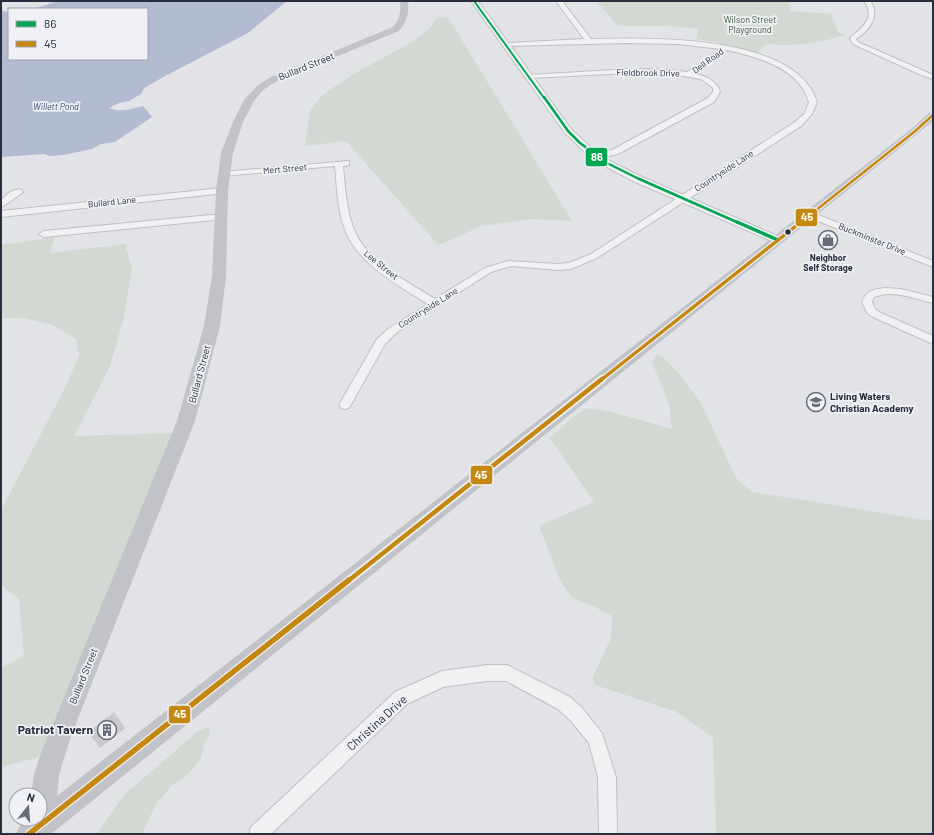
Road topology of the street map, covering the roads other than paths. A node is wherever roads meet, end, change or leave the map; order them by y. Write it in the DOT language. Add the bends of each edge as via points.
graph roads {
  1 [pos="404,1"];
  2 [pos="474,1"];
  3 [pos="559,1"];
  4 [pos="867,1"];
  5 [pos="588,40"];
  6 [pos="506,45"];
  7 [pos="726,48"];
  8 [pos="910,68"];
  9 [pos="689,74"];
  10 [pos="933,74"];
  11 [pos="530,76"];
  12 [pos="933,77"];
  13 [pos="933,115"];
  14 [pos="597,157"];
  15 [pos="343,163"];
  16 [pos="224,174"];
  17 [pos="222,191"];
  18 [pos="19,192"];
  19 [pos="684,198"];
  20 [pos="1,204"];
  21 [pos="813,213"];
  22 [pos="1,214"];
  23 [pos="221,217"];
  24 [pos="44,234"];
  25 [pos="778,240"];
  26 [pos="933,259"];
  27 [pos="933,264"];
  28 [pos="933,300"];
  29 [pos="435,304"];
  30 [pos="933,340"];
  31 [pos="345,405"];
  32 [pos="41,830"];
  33 [pos="258,834"];
  34 [pos="608,834"];
  1 -- 16 [label="main road, Bullard Street" via="405,11 401,24 396,29 277,77 260,88 249,100 238,122 226,153"];
  2 -- 6 [label="street"];
  3 -- 5 [label="street"];
  4 -- 8 [label="street" via="872,12 866,28 853,40 859,46"];
  5 -- 6 [label="street, Countryside Lane"];
  5 -- 7 [label="street, Countryside Lane" via="689,42"];
  6 -- 11 [label="street"];
  7 -- 9 [label="street, Dell Road"];
  7 -- 19 [label="street, Countryside Lane" via="768,60 791,72 808,89 813,102 798,124"];
  8 -- 10 [label="street"];
  8 -- 12 [label="street"];
  9 -- 11 [label="street, Fieldbrook Drive" via="631,71"];
  9 -- 14 [label="street, Fieldbrook Drive" via="705,79 716,87 711,100 615,152"];
  11 -- 14 [label="street" via="573,137"];
  13 -- 21 [label="main road"];
  14 -- 19 [label="street" via="619,170"];
  15 -- 16 [label="street, Mert Street"];
  15 -- 29 [label="street, Lee Street" via="345,214 355,240 372,260"];
  16 -- 17 [label="main road, Bullard Street"];
  17 -- 22 [label="street, Bullard Lane"];
  17 -- 23 [label="main road, Bullard Street"];
  18 -- 20 [label="street"];
  19 -- 25 [label="street"];
  19 -- 29 [label="street, Countryside Lane" via="583,262 558,267 521,263 500,266 488,270"];
  21 -- 25 [label="main road"];
  21 -- 26 [label="street, Buckminster Drive"];
  21 -- 27 [label="street, Buckminster Drive"];
  23 -- 24 [label="street"];
  23 -- 32 [label="main road, Bullard Street" via="219,276 212,326 186,421 58,739 45,785"];
  25 -- 32 [label="main road"];
  28 -- 30 [label="street" via="886,291 874,292 867,302 871,311 877,315"];
  29 -- 31 [label="street, Countryside Lane" via="392,331 381,342"];
  33 -- 34 [label="street, Christina Drive" via="401,698 442,679 487,673 507,673 564,703 596,739 607,777 610,824"];
}
